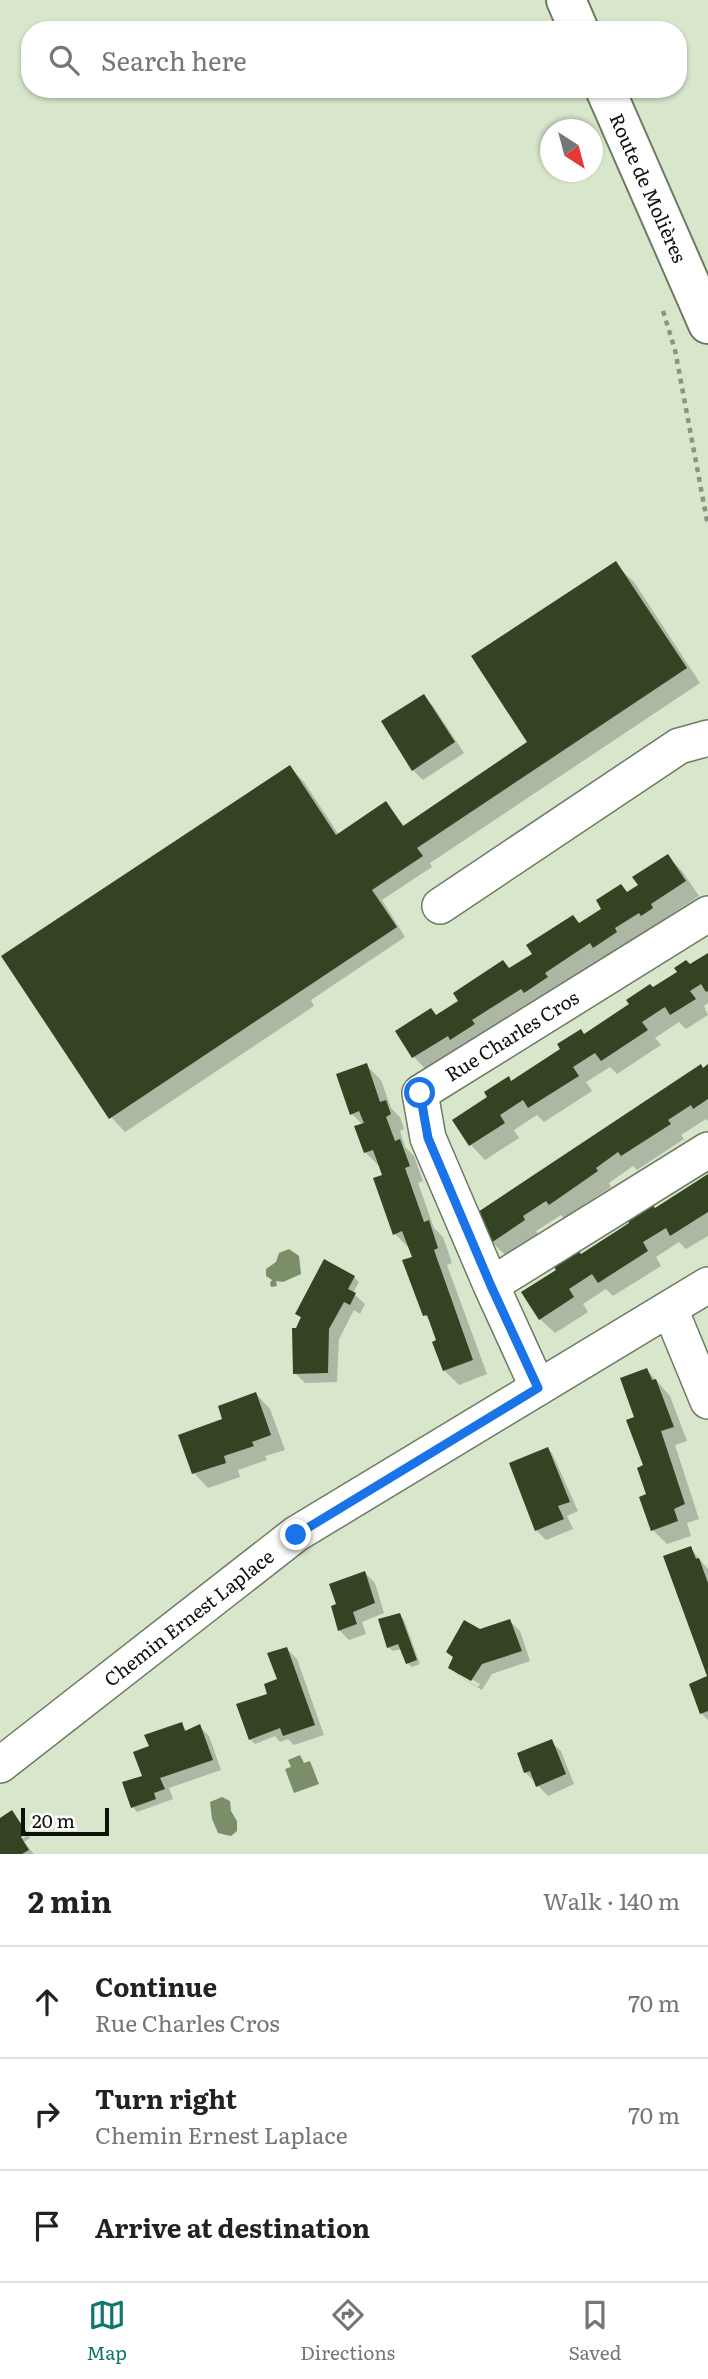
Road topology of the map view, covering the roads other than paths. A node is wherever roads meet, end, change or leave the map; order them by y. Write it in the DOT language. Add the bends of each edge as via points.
graph roads {
  1 [pos="566,0"];
  2 [pos="575,21"];
  3 [pos="609,98"];
  4 [pos="708,324"];
  5 [pos="708,737"];
  6 [pos="440,906"];
  7 [pos="708,914"];
  8 [pos="708,1150"];
  9 [pos="708,1285"];
  10 [pos="491,1286"];
  11 [pos="670,1309"];
  12 [pos="538,1388"];
  13 [pos="708,1401"];
  14 [pos="0,1765"];
  1 -- 2 [label="main road"];
  3 -- 4 [label="main road, Route de Molières"];
  5 -- 6 [label="street" via="679,746"];
  7 -- 10 [label="street, Rue Charles Cros" via="420,1093 428,1138"];
  8 -- 10 [label="street"];
  9 -- 11 [label="street, Chemin Ernest Laplace"];
  10 -- 12 [label="street, Rue Charles Cros"];
  11 -- 12 [label="street, Chemin Ernest Laplace"];
  11 -- 13 [label="street"];
  12 -- 14 [label="street, Chemin Ernest Laplace" via="296,1535"];
}
